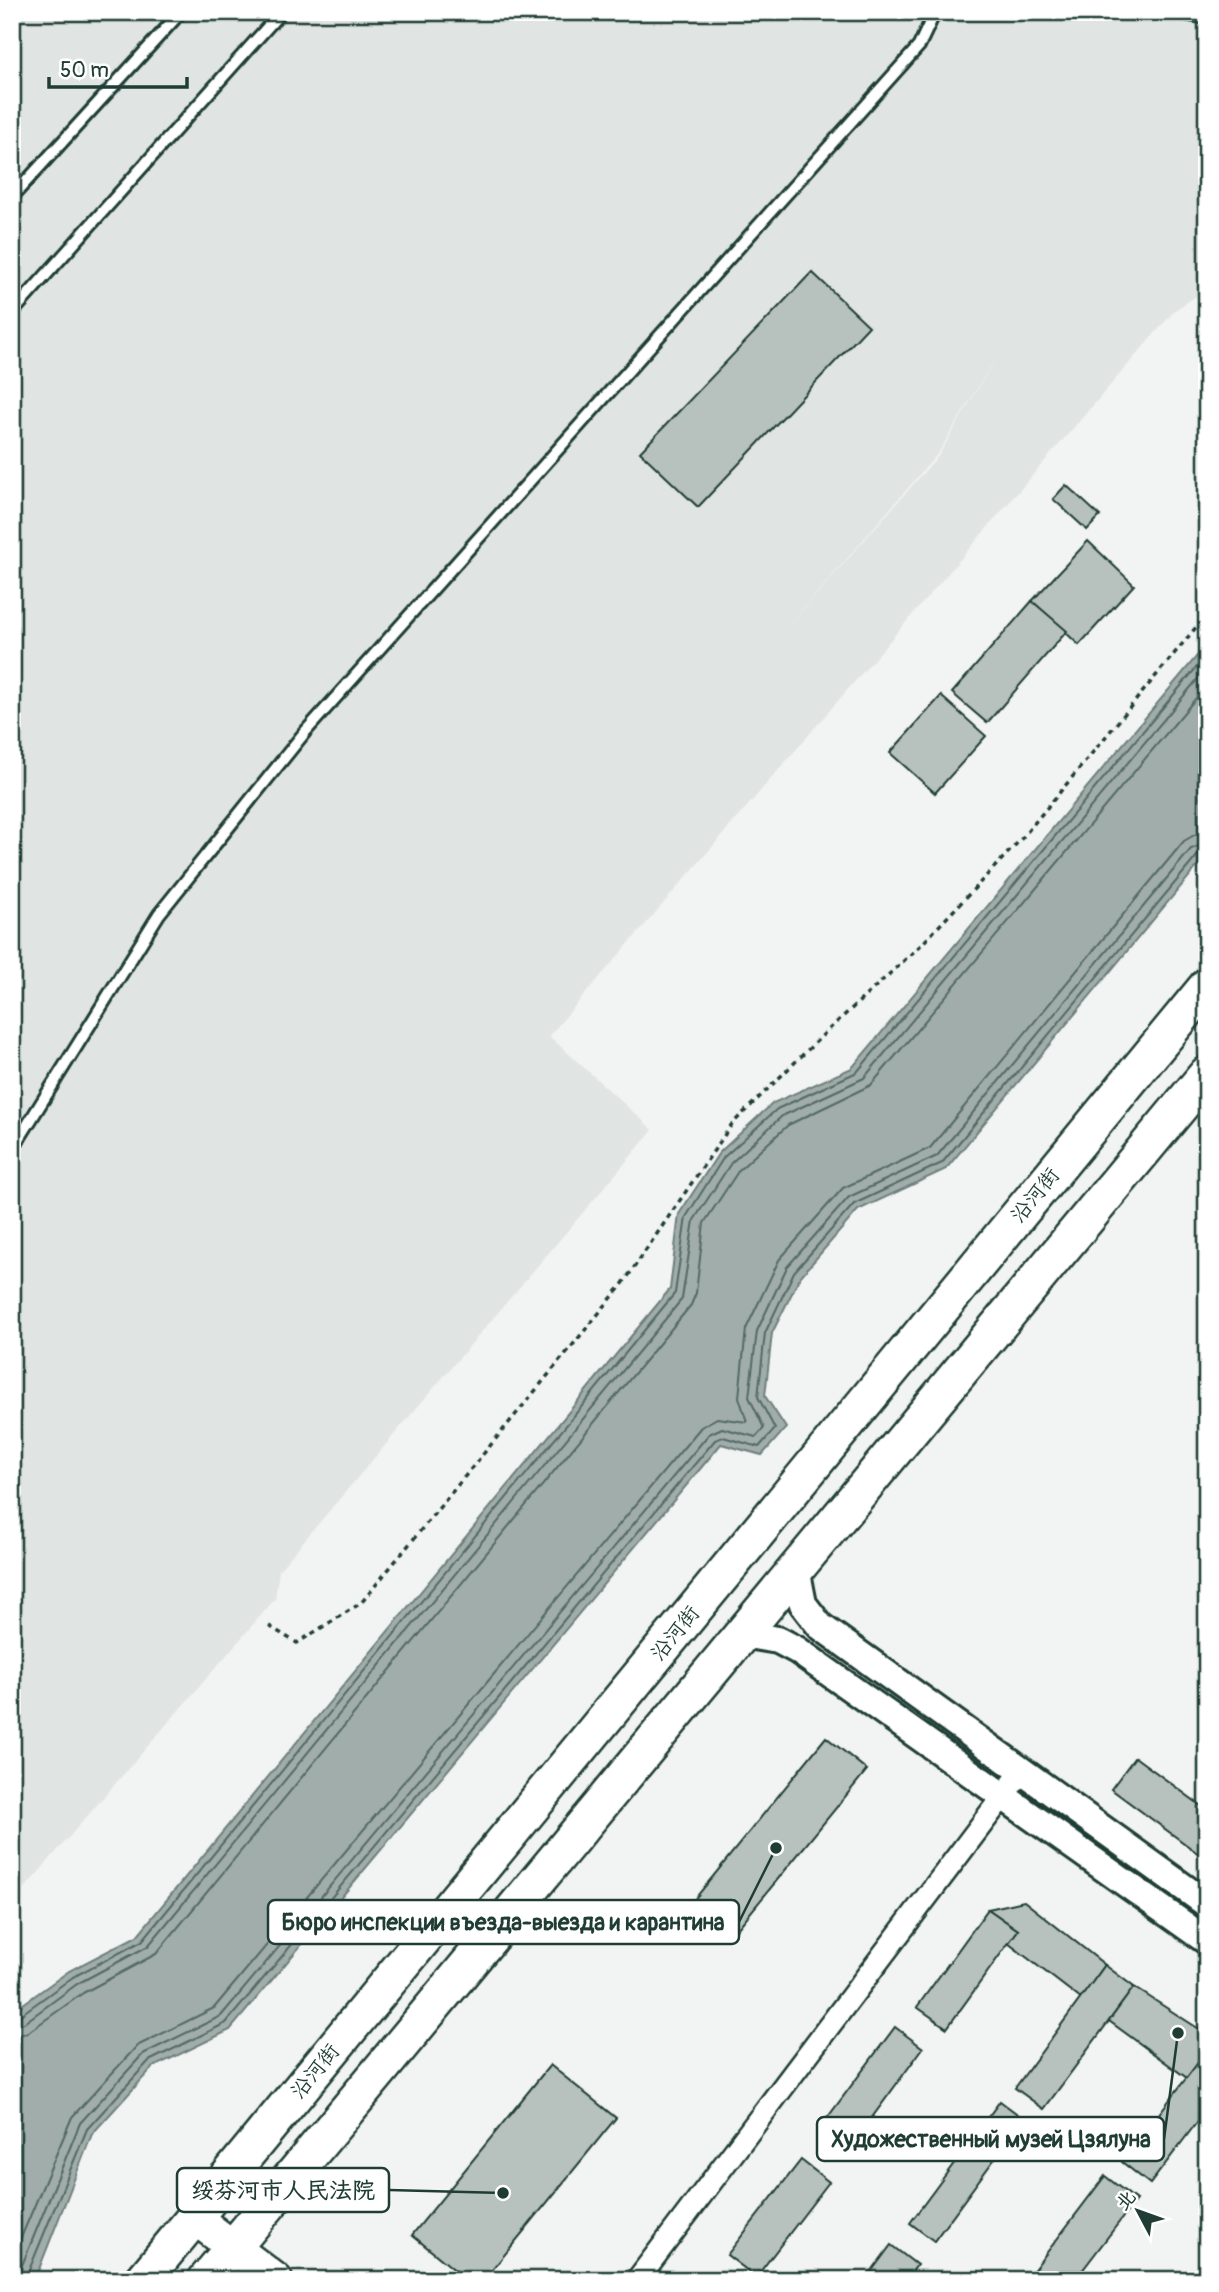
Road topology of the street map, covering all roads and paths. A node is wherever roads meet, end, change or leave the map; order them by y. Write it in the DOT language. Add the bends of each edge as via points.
graph roads {
  1 [pos="181,12"];
  2 [pos="281,12"];
  3 [pos="935,12"];
  4 [pos="12,197"];
  5 [pos="12,313"];
  6 [pos="1207,614"];
  7 [pos="1207,986"];
  8 [pos="1207,1074"];
  9 [pos="12,1150"];
  10 [pos="796,1568"];
  11 [pos="269,1626"];
  12 [pos="742,1634"];
  13 [pos="1022,1771"];
  14 [pos="1003,1796"];
  15 [pos="1207,1905"];
  16 [pos="1207,1941"];
  17 [pos="195,2218"];
  18 [pos="232,2249"];
  19 [pos="142,2280"];
  20 [pos="206,2280"];
  21 [pos="276,2280"];
  22 [pos="637,2280"];
  1 -- 4 [label="lane"];
  2 -- 5 [label="lane"];
  3 -- 9 [label="lane" via="919,46 304,732 159,914"];
  6 -- 11 [label="path" via="1022,838 921,945 732,1124 622,1285 361,1603 297,1643"];
  7 -- 17 [label="main road, 沿河街"];
  8 -- 10 [label="main road"];
  10 -- 12 [label="main road"];
  10 -- 13 [label="street" via="803,1604 820,1626"];
  12 -- 14 [label="street" via="770,1638 797,1650"];
  12 -- 18 [label="main road"];
  13 -- 14 [label="street"];
  13 -- 15 [label="street"];
  14 -- 16 [label="street"];
  14 -- 22 [label="street"];
  17 -- 18 [label="main road"];
  17 -- 19 [label="main road, 沿河街"];
  18 -- 20 [label="main road"];
  18 -- 21 [label="main road"];
}
